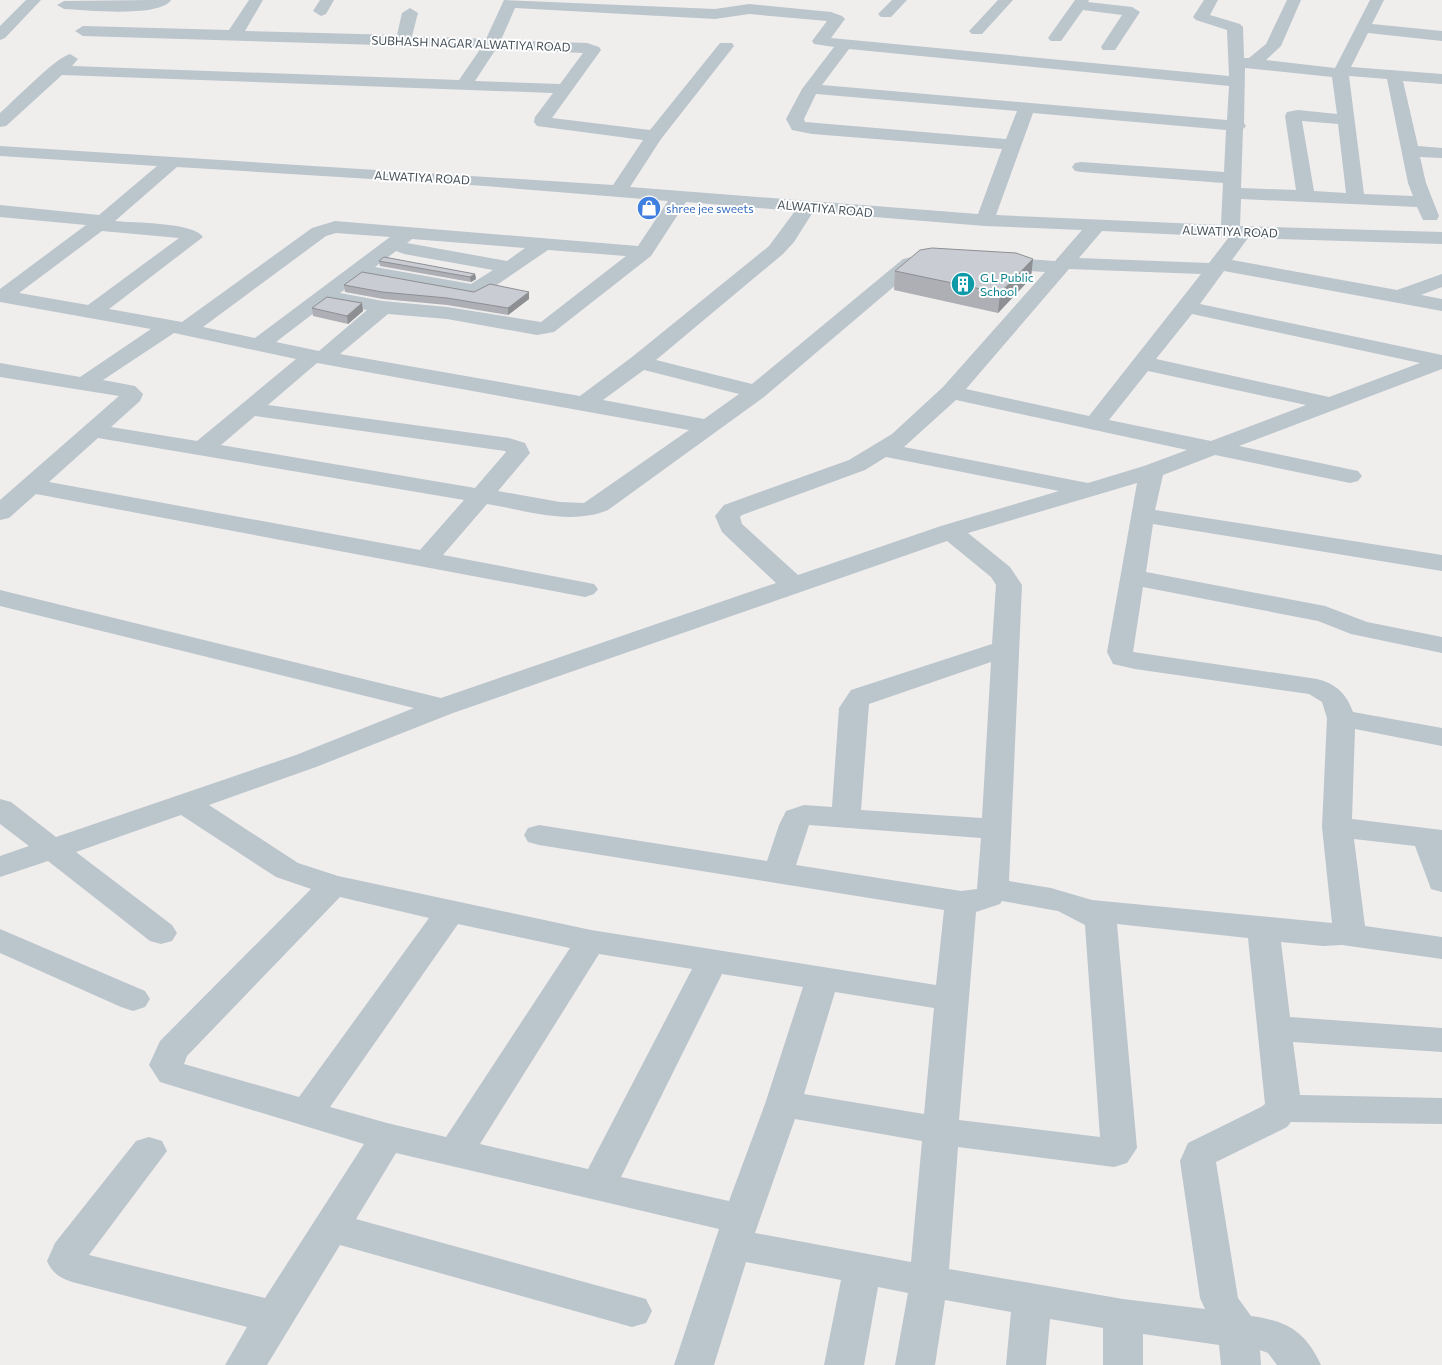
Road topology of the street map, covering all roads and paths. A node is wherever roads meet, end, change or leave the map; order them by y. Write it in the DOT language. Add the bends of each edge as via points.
graph roads {
  1 [pos="34,0"];
  2 [pos="164,0"];
  3 [pos="256,0"];
  4 [pos="900,0"];
  5 [pos="1006,0"];
  6 [pos="1212,0"];
  7 [pos="1294,0"];
  8 [pos="511,2"];
  9 [pos="1080,3"];
  10 [pos="64,5"];
  11 [pos="1374,6"];
  12 [pos="410,13"];
  13 [pos="1389,13"];
  14 [pos="886,14"];
  15 [pos="1361,28"];
  16 [pos="83,31"];
  17 [pos="977,31"];
  18 [pos="235,34"];
  19 [pos="0,35"];
  20 [pos="1442,36"];
  21 [pos="1056,38"];
  22 [pos="403,40"];
  23 [pos="492,43"];
  24 [pos="845,44"];
  25 [pos="726,46"];
  26 [pos="1109,47"];
  27 [pos="70,59"];
  28 [pos="1244,63"];
  29 [pos="56,70"];
  30 [pos="1341,72"];
  31 [pos="1394,76"];
  32 [pos="1442,79"];
  33 [pos="1237,82"];
  34 [pos="464,85"];
  35 [pos="810,88"];
  36 [pos="565,89"];
  37 [pos="1027,107"];
  38 [pos="1346,120"];
  39 [pos="0,122"];
  40 [pos="1237,126"];
  41 [pos="654,136"];
  42 [pos="1013,145"];
  43 [pos="1410,151"];
  44 [pos="0,152"];
  45 [pos="1442,153"];
  46 [pos="173,162"];
  47 [pos="1081,168"];
  48 [pos="1233,185"];
  49 [pos="618,191"];
  50 [pos="681,196"];
  51 [pos="1306,196"];
  52 [pos="1358,199"];
  53 [pos="1423,202"];
  54 [pos="808,206"];
  55 [pos="0,211"];
  56 [pos="985,220"];
  57 [pos="100,223"];
  58 [pos="1097,225"];
  59 [pos="408,232"];
  60 [pos="1237,232"];
  61 [pos="1442,238"];
  62 [pos="543,245"];
  63 [pos="391,246"];
  64 [pos="644,252"];
  65 [pos="1062,265"];
  66 [pos="1216,266"];
  67 [pos="510,267"];
  68 [pos="358,270"];
  69 [pos="1442,280"];
  70 [pos="1,296"];
  71 [pos="323,296"];
  72 [pos="1399,296"];
  73 [pos="1442,304"];
  74 [pos="383,307"];
  75 [pos="1187,307"];
  76 [pos="91,313"];
  77 [pos="178,328"];
  78 [pos="259,345"];
  79 [pos="318,357"];
  80 [pos="640,362"];
  81 [pos="1442,362"];
  82 [pos="1143,363"];
  83 [pos="0,370"];
  84 [pos="85,383"];
  85 [pos="756,392"];
  86 [pos="951,392"];
  87 [pos="584,402"];
  88 [pos="1331,404"];
  89 [pos="250,409"];
  90 [pos="1094,424"];
  91 [pos="710,427"];
  92 [pos="95,430"];
  93 [pos="1216,448"];
  94 [pos="202,450"];
  95 [pos="885,450"];
  96 [pos="1152,471"];
  97 [pos="1350,476"];
  98 [pos="31,486"];
  99 [pos="1091,491"];
  100 [pos="481,496"];
  101 [pos="0,513"];
  102 [pos="1142,515"];
  103 [pos="950,531"];
  104 [pos="426,559"];
  105 [pos="1442,563"];
  106 [pos="1132,577"];
  107 [pos="794,585"];
  108 [pos="586,589"];
  109 [pos="0,598"];
  110 [pos="1442,645"];
  111 [pos="1005,649"];
  112 [pos="443,707"];
  113 [pos="1340,718"];
  114 [pos="1442,737"];
  115 [pos="186,804"];
  116 [pos="0,809"];
  117 [pos="846,817"];
  118 [pos="1337,827"];
  119 [pos="996,830"];
  120 [pos="539,835"];
  121 [pos="1435,839"];
  122 [pos="53,851"];
  123 [pos="0,867"];
  124 [pos="778,873"];
  125 [pos="1442,882"];
  126 [pos="332,885"];
  127 [pos="993,889"];
  128 [pos="962,902"];
  129 [pos="450,912"];
  130 [pos="1092,912"];
  131 [pos="1263,929"];
  132 [pos="161,933"];
  133 [pos="1342,934"];
  134 [pos="0,940"];
  135 [pos="591,941"];
  136 [pos="1442,948"];
  137 [pos="712,961"];
  138 [pos="822,979"];
  139 [pos="133,999"];
  140 [pos="951,999"];
  141 [pos="1275,1028"];
  142 [pos="1442,1040"];
  143 [pos="783,1104"];
  144 [pos="1282,1108"];
  145 [pos="1442,1111"];
  146 [pos="306,1114"];
  147 [pos="941,1131"];
  148 [pos="386,1137"];
  149 [pos="149,1151"];
  150 [pos="455,1153"];
  151 [pos="598,1186"];
  152 [pos="330,1227"];
  153 [pos="737,1231"];
  154 [pos="862,1268"];
  155 [pos="929,1280"];
  156 [pos="1032,1300"];
  157 [pos="632,1311"];
  158 [pos="1123,1315"];
  159 [pos="274,1317"];
  160 [pos="1239,1347"];
  161 [pos="245,1365"];
  162 [pos="694,1365"];
  163 [pos="844,1365"];
  164 [pos="916,1365"];
  165 [pos="1026,1365"];
  166 [pos="1123,1365"];
  167 [pos="1301,1365"];
  1 -- 19 [label="street"];
  2 -- 10 [label="street" via="150,6"];
  3 -- 18 [label="street"];
  4 -- 14 [label="street"];
  5 -- 17 [label="street"];
  6 -- 28 [label="street" via="1201,16 1235,27"];
  7 -- 28 [label="street" via="1273,46 1266,54"];
  8 -- 23 [label="street"];
  8 -- 24 [label="street" via="715,14 749,9 831,17 837,20 820,41"];
  9 -- 21 [label="street"];
  9 -- 26 [label="street" via="1132,12"];
  11 -- 13 [label="street"];
  11 -- 15 [label="street"];
  12 -- 22 [label="street"];
  15 -- 20 [label="street"];
  15 -- 30 [label="street"];
  16 -- 18 [label="street, SUBHASH NAGAR ALWATIYA ROAD"];
  18 -- 22 [label="street, SUBHASH NAGAR ALWATIYA ROAD"];
  22 -- 23 [label="street, SUBHASH NAGAR ALWATIYA ROAD"];
  23 -- 34 [label="street"];
  23 -- 36 [label="street, SUBHASH NAGAR ALWATIYA ROAD" via="593,50"];
  24 -- 33 [label="street"];
  24 -- 35 [label="street"];
  25 -- 41 [label="street"];
  27 -- 29 [label="street"];
  28 -- 30 [label="street"];
  28 -- 33 [label="street"];
  29 -- 34 [label="street"];
  29 -- 39 [label="street"];
  30 -- 31 [label="street"];
  30 -- 38 [label="street"];
  31 -- 32 [label="street"];
  31 -- 43 [label="street"];
  33 -- 40 [label="street"];
  34 -- 36 [label="street"];
  35 -- 37 [label="street"];
  35 -- 42 [label="street" via="795,119 798,126"];
  36 -- 41 [label="street, SUBHASH NAGAR ALWATIYA ROAD" via="543,122"];
  37 -- 40 [label="street"];
  37 -- 42 [label="street"];
  38 -- 51 [label="street" via="1293,116"];
  38 -- 52 [label="street" via="1354,194"];
  40 -- 48 [label="street"];
  41 -- 49 [label="street"];
  42 -- 56 [label="street"];
  43 -- 45 [label="street"];
  43 -- 53 [label="street"];
  44 -- 46 [label="street, ALWATIYA ROAD"];
  46 -- 49 [label="street, ALWATIYA ROAD"];
  46 -- 57 [label="street"];
  47 -- 48 [label="street"];
  48 -- 51 [label="street"];
  48 -- 60 [label="street"];
  49 -- 50 [label="street, ALWATIYA ROAD"];
  50 -- 54 [label="street, ALWATIYA ROAD"];
  50 -- 64 [label="street"];
  51 -- 52 [label="street"];
  52 -- 53 [label="street"];
  53 -- 61 [label="street"];
  54 -- 56 [label="street, ALWATIYA ROAD"];
  54 -- 80 [label="street" via="776,250"];
  55 -- 57 [label="street"];
  56 -- 58 [label="street, ALWATIYA ROAD"];
  57 -- 70 [label="street"];
  57 -- 76 [label="street" via="193,237"];
  58 -- 60 [label="street, ALWATIYA ROAD"];
  58 -- 65 [label="street"];
  59 -- 62 [label="street"];
  59 -- 63 [label="street"];
  59 -- 77 [label="street" via="344,227 326,229"];
  60 -- 61 [label="street, ALWATIYA ROAD"];
  60 -- 66 [label="street"];
  62 -- 64 [label="street"];
  62 -- 67 [label="street"];
  63 -- 67 [label="street"];
  63 -- 68 [label="street"];
  64 -- 74 [label="street" via="547,328"];
  65 -- 66 [label="street"];
  65 -- 85 [label="street" via="931,259 910,263"];
  65 -- 86 [label="street"];
  66 -- 72 [label="street"];
  66 -- 75 [label="street"];
  67 -- 68 [label="street" via="475,291"];
  68 -- 71 [label="street"];
  69 -- 72 [label="street"];
  70 -- 76 [label="street"];
  71 -- 74 [label="street"];
  71 -- 78 [label="street"];
  72 -- 73 [label="street"];
  74 -- 79 [label="street"];
  75 -- 81 [label="street"];
  75 -- 82 [label="street"];
  76 -- 77 [label="street"];
  77 -- 78 [label="street"];
  77 -- 84 [label="street"];
  78 -- 79 [label="street"];
  79 -- 87 [label="street"];
  79 -- 89 [label="street"];
  80 -- 85 [label="street"];
  80 -- 87 [label="street"];
  81 -- 88 [label="street"];
  82 -- 88 [label="street"];
  82 -- 90 [label="street"];
  83 -- 84 [label="street"];
  84 -- 92 [label="street" via="132,394"];
  85 -- 91 [label="street"];
  86 -- 90 [label="street"];
  86 -- 95 [label="street"];
  87 -- 91 [label="street"];
  88 -- 93 [label="street"];
  89 -- 94 [label="street"];
  89 -- 100 [label="street" via="517,448 515,459"];
  90 -- 93 [label="street"];
  91 -- 100 [label="street" via="599,505 587,510 560,509"];
  92 -- 94 [label="street"];
  92 -- 98 [label="street"];
  93 -- 96 [label="street"];
  93 -- 97 [label="street"];
  94 -- 100 [label="street"];
  95 -- 99 [label="street"];
  95 -- 107 [label="street" via="857,465 733,510 727,516 731,527"];
  96 -- 99 [label="street"];
  96 -- 102 [label="street"];
  98 -- 101 [label="street"];
  98 -- 104 [label="street"];
  99 -- 103 [label="street"];
  100 -- 104 [label="street"];
  102 -- 105 [label="street"];
  102 -- 106 [label="street"];
  103 -- 107 [label="street"];
  103 -- 111 [label="street" via="1006,578 1009,586"];
  104 -- 108 [label="street"];
  106 -- 110 [label="street" via="1325,614 1360,628"];
  106 -- 113 [label="street" via="1120,646 1123,658 1317,687 1334,698"];
  107 -- 112 [label="street"];
  109 -- 112 [label="street"];
  111 -- 117 [label="street" via="861,696 856,701"];
  111 -- 119 [label="street"];
  112 -- 115 [label="street"];
  113 -- 114 [label="street"];
  113 -- 118 [label="street"];
  115 -- 122 [label="street"];
  115 -- 126 [label="street" via="287,870"];
  116 -- 122 [label="street"];
  117 -- 119 [label="street"];
  117 -- 124 [label="street" via="813,814 797,818"];
  118 -- 121 [label="street"];
  118 -- 133 [label="street" via="1350,923 1350,930"];
  119 -- 127 [label="street"];
  120 -- 124 [label="street"];
  121 -- 125 [label="street"];
  122 -- 123 [label="street"];
  122 -- 132 [label="street"];
  124 -- 128 [label="street"];
  126 -- 129 [label="street"];
  126 -- 146 [label="street" via="172,1050 166,1066 172,1073"];
  127 -- 128 [label="street" via="989,897"];
  127 -- 130 [label="street" via="1078,906"];
  128 -- 140 [label="street"];
  129 -- 135 [label="street"];
  129 -- 146 [label="street"];
  130 -- 131 [label="street"];
  130 -- 147 [label="street" via="1102,921 1118,1148 1114,1153"];
  131 -- 133 [label="street"];
  131 -- 141 [label="street"];
  133 -- 136 [label="street"];
  134 -- 139 [label="street"];
  135 -- 137 [label="street"];
  135 -- 150 [label="street"];
  137 -- 138 [label="street"];
  137 -- 151 [label="street"];
  138 -- 140 [label="street"];
  138 -- 143 [label="street"];
  140 -- 147 [label="street"];
  141 -- 142 [label="street"];
  141 -- 144 [label="street"];
  143 -- 147 [label="street"];
  143 -- 153 [label="street"];
  144 -- 145 [label="street"];
  144 -- 160 [label="street" via="1274,1117 1201,1153 1198,1161 1219,1298"];
  146 -- 148 [label="street"];
  147 -- 155 [label="street"];
  148 -- 150 [label="street"];
  148 -- 152 [label="street"];
  149 -- 159 [label="street" via="68,1254 66,1262"];
  150 -- 151 [label="street"];
  151 -- 153 [label="street"];
  152 -- 157 [label="street"];
  152 -- 159 [label="street"];
  153 -- 154 [label="street"];
  153 -- 162 [label="street"];
  154 -- 155 [label="street"];
  154 -- 163 [label="street"];
  155 -- 156 [label="street"];
  155 -- 164 [label="street"];
  156 -- 158 [label="street"];
  156 -- 165 [label="street"];
  158 -- 160 [label="street"];
  158 -- 166 [label="street"];
  159 -- 161 [label="street"];
  160 -- 167 [label="street" via="1270,1335 1282,1341"];
}
